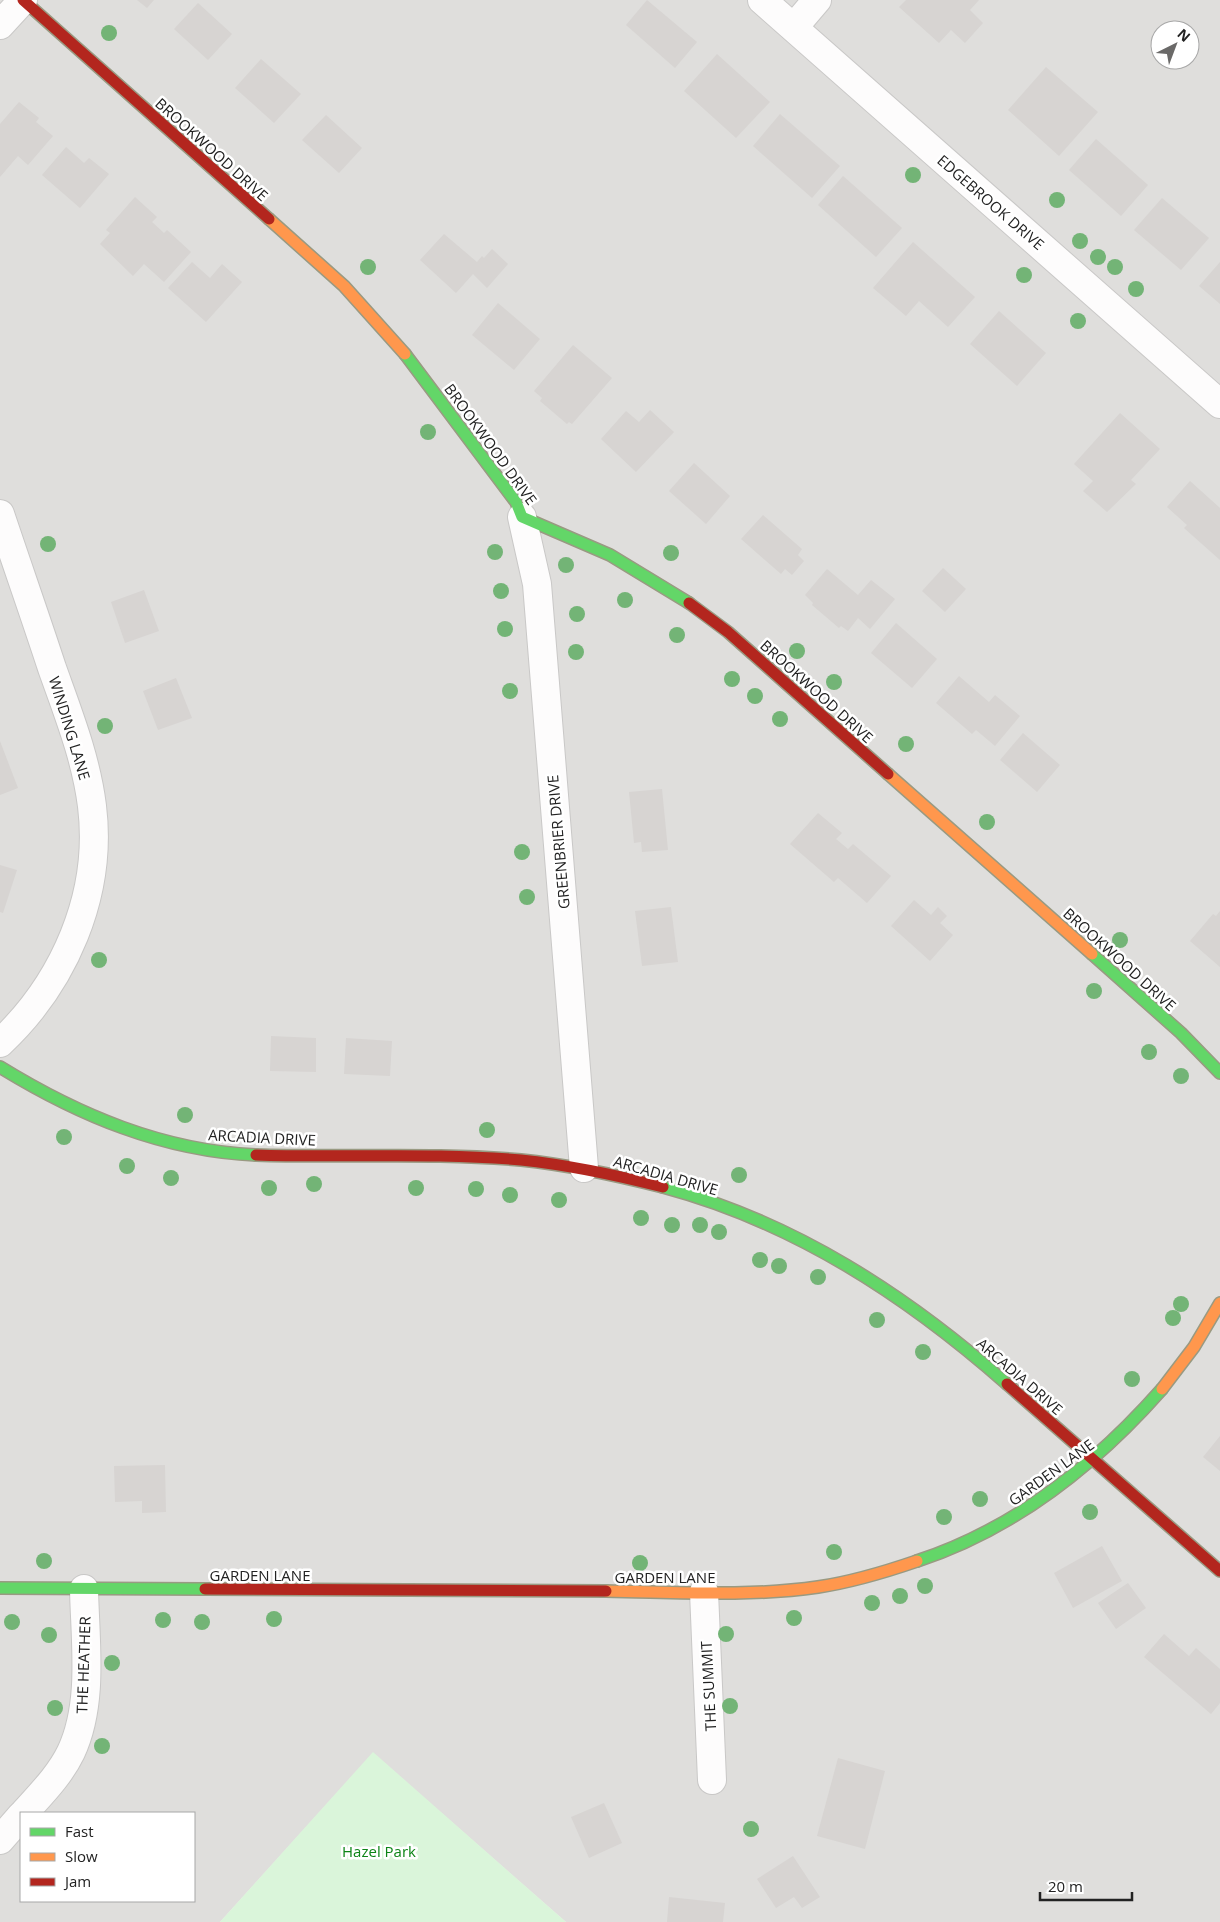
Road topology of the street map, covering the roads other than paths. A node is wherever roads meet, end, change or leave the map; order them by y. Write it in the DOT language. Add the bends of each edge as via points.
graph roads {
  1 [pos="23,0"];
  2 [pos="762,0"];
  3 [pos="817,0"];
  4 [pos="0,25"];
  5 [pos="794,28"];
  6 [pos="1220,404"];
  7 [pos="0,514"];
  8 [pos="522,517"];
  9 [pos="0,1043"];
  10 [pos="0,1067"];
  11 [pos="1220,1073"];
  12 [pos="584,1168"];
  13 [pos="1220,1303"];
  14 [pos="1094,1461"];
  15 [pos="1220,1571"];
  16 [pos="0,1588"];
  17 [pos="84,1589"];
  18 [pos="704,1592"];
  19 [pos="712,1780"];
  20 [pos="25,1812"];
  21 [pos="20,1817"];
  22 [pos="0,1840"];
  1 -- 4 [label="street"];
  1 -- 8 [label="street, BROOKWOOD DRIVE" via="344,286 394,340 452,414 516,502"];
  2 -- 5 [label="street, EDGEBROOK DRIVE"];
  3 -- 5 [label="street"];
  5 -- 6 [label="street, EDGEBROOK DRIVE"];
  7 -- 9 [label="street, WINDING LANE" via="81,753 92,806 93,856 85,902 70,949 43,996"];
  8 -- 11 [label="street, BROOKWOOD DRIVE" via="610,555 672,591 728,632 1166,1020"];
  8 -- 12 [label="street, GREENBRIER DRIVE" via="537,584"];
  10 -- 12 [label="street, ARCADIA DRIVE" via="87,1116 174,1144 275,1155 446,1157"];
  12 -- 14 [label="street, ARCADIA DRIVE" via="701,1199 786,1233 858,1271 907,1303 981,1362"];
  13 -- 14 [label="street, GARDEN LANE" via="1182,1364 1138,1419"];
  14 -- 15 [label="street, ARCADIA DRIVE"];
  14 -- 18 [label="street, GARDEN LANE" via="1004,1524 952,1550 896,1570 835,1584 787,1590"];
  16 -- 17 [label="street, GARDEN LANE"];
  17 -- 18 [label="street, GARDEN LANE"];
  17 -- 20 [label="street, THE HEATHER" via="85,1684 81,1721 70,1752 50,1784"];
  18 -- 19 [label="street, THE SUMMIT"];
  21 -- 22 [label="street"];
}
